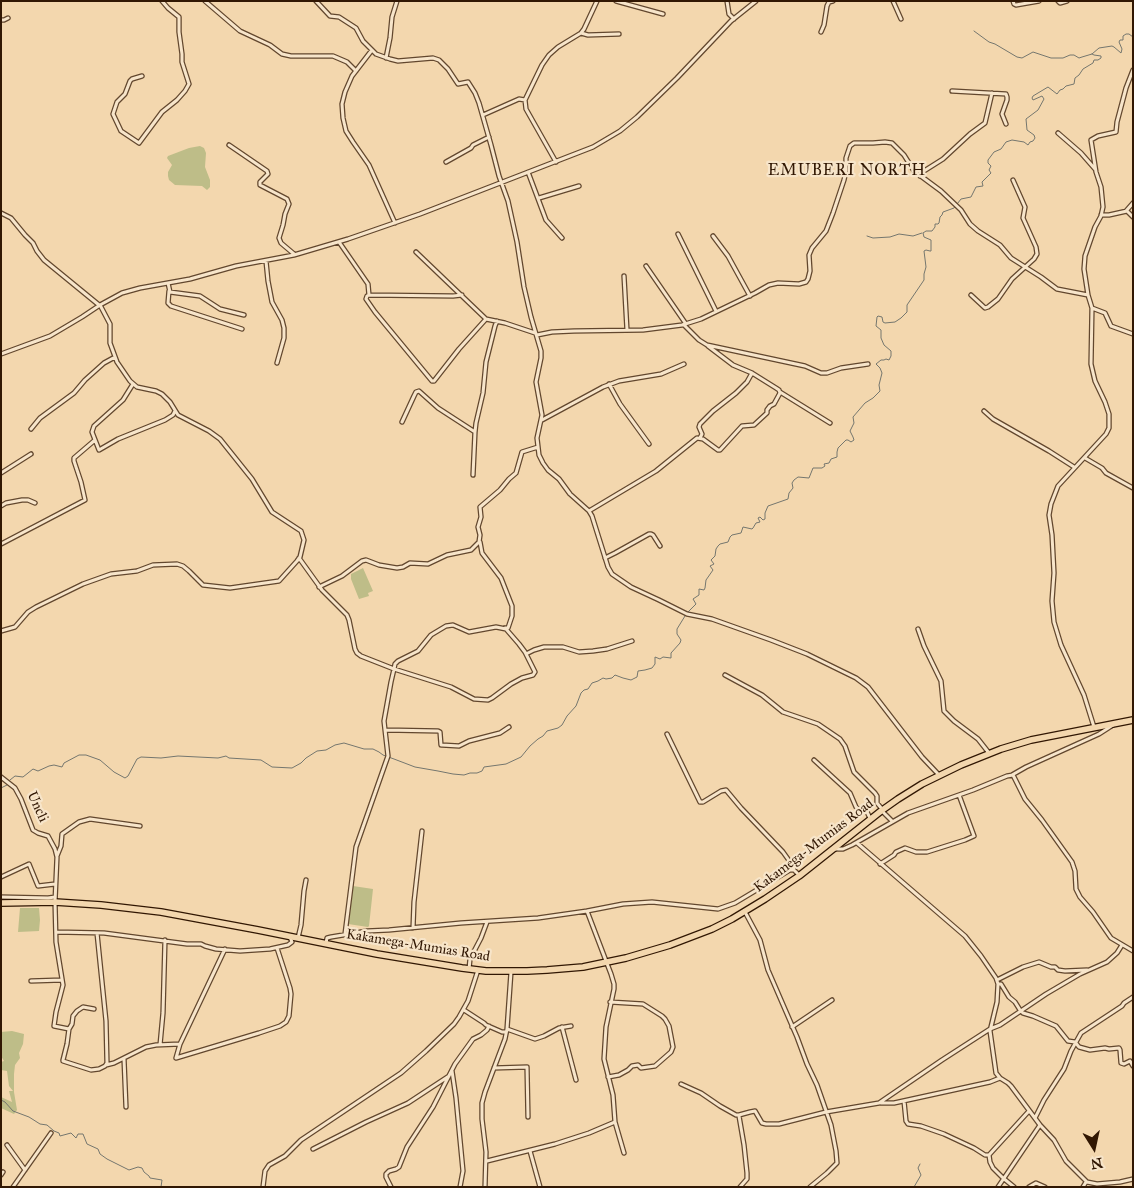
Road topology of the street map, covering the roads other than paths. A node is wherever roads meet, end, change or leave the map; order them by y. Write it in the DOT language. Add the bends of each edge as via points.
graph roads {
  1 [pos="162,1"];
  2 [pos="206,1"];
  3 [pos="316,1"];
  4 [pos="397,1"];
  5 [pos="597,1"];
  6 [pos="616,1"];
  7 [pos="727,1"];
  8 [pos="756,1"];
  9 [pos="832,1"];
  10 [pos="893,1"];
  11 [pos="1013,1"];
  12 [pos="1038,1"];
  13 [pos="1058,1"];
  14 [pos="1067,1"];
  15 [pos="663,14"];
  16 [pos="8,18"];
  17 [pos="734,19"];
  18 [pos="902,19"];
  19 [pos="1,20"];
  20 [pos="821,32"];
  21 [pos="580,33"];
  22 [pos="619,34"];
  23 [pos="372,50"];
  24 [pos="386,58"];
  25 [pos="1133,70"];
  26 [pos="356,71"];
  27 [pos="142,76"];
  28 [pos="952,91"];
  29 [pos="992,93"];
  30 [pos="525,100"];
  31 [pos="483,115"];
  32 [pos="1006,124"];
  33 [pos="1058,133"];
  34 [pos="489,137"];
  35 [pos="229,146"];
  36 [pos="446,162"];
  37 [pos="556,162"];
  38 [pos="1095,169"];
  39 [pos="528,172"];
  40 [pos="920,176"];
  41 [pos="1013,180"];
  42 [pos="501,183"];
  43 [pos="579,186"];
  44 [pos="539,198"];
  45 [pos="1133,203"];
  46 [pos="1126,211"];
  47 [pos="1,213"];
  48 [pos="1101,215"];
  49 [pos="1133,217"];
  50 [pos="395,223"];
  51 [pos="678,234"];
  52 [pos="714,236"];
  53 [pos="562,238"];
  54 [pos="339,242"];
  55 [pos="416,252"];
  56 [pos="294,255"];
  57 [pos="266,261"];
  58 [pos="646,266"];
  59 [pos="1025,267"];
  60 [pos="624,276"];
  61 [pos="168,283"];
  62 [pos="169,290"];
  63 [pos="971,294"];
  64 [pos="370,295"];
  65 [pos="462,295"];
  66 [pos="750,296"];
  67 [pos="1088,296"];
  68 [pos="99,305"];
  69 [pos="1092,308"];
  70 [pos="716,311"];
  71 [pos="244,315"];
  72 [pos="486,319"];
  73 [pos="497,321"];
  74 [pos="685,325"];
  75 [pos="242,330"];
  76 [pos="627,330"];
  77 [pos="536,334"];
  78 [pos="1133,334"];
  79 [pos="707,344"];
  80 [pos="1,354"];
  81 [pos="115,357"];
  82 [pos="277,363"];
  83 [pos="684,364"];
  84 [pos="868,364"];
  85 [pos="752,373"];
  86 [pos="133,384"];
  87 [pos="609,384"];
  88 [pos="780,391"];
  89 [pos="175,411"];
  90 [pos="984,411"];
  91 [pos="541,421"];
  92 [pos="402,422"];
  93 [pos="830,423"];
  94 [pos="32,429"];
  95 [pos="474,432"];
  96 [pos="699,438"];
  97 [pos="95,440"];
  98 [pos="649,444"];
  99 [pos="538,448"];
  100 [pos="31,454"];
  101 [pos="1084,458"];
  102 [pos="1074,467"];
  103 [pos="1,473"];
  104 [pos="473,475"];
  105 [pos="1133,488"];
  106 [pos="35,502"];
  107 [pos="1,506"];
  108 [pos="590,512"];
  109 [pos="480,539"];
  110 [pos="1,544"];
  111 [pos="660,546"];
  112 [pos="299,558"];
  113 [pos="605,558"];
  114 [pos="319,587"];
  115 [pos="507,629"];
  116 [pos="918,629"];
  117 [pos="1,631"];
  118 [pos="632,641"];
  119 [pos="526,654"];
  120 [pos="394,669"];
  121 [pos="725,675"];
  122 [pos="1133,720"];
  123 [pos="1116,724"];
  124 [pos="509,727"];
  125 [pos="1092,728"];
  126 [pos="386,730"];
  127 [pos="667,734"];
  128 [pos="1093,737"];
  129 [pos="989,753"];
  130 [pos="814,760"];
  131 [pos="939,775"];
  132 [pos="1012,775"];
  133 [pos="1,777"];
  134 [pos="959,795"];
  135 [pos="882,810"];
  136 [pos="871,819"];
  137 [pos="892,821"];
  138 [pos="140,826"];
  139 [pos="422,831"];
  140 [pos="841,842"];
  141 [pos="857,843"];
  142 [pos="849,846"];
  143 [pos="832,849"];
  144 [pos="57,857"];
  145 [pos="880,864"];
  146 [pos="794,870"];
  147 [pos="799,876"];
  148 [pos="1,877"];
  149 [pos="306,880"];
  150 [pos="55,884"];
  151 [pos="1,897"];
  152 [pos="15,900"];
  153 [pos="55,900"];
  154 [pos="1,903"];
  155 [pos="587,911"];
  156 [pos="745,912"];
  157 [pos="487,922"];
  158 [pos="413,928"];
  159 [pos="56,932"];
  160 [pos="97,933"];
  161 [pos="345,934"];
  162 [pos="290,937"];
  163 [pos="298,938"];
  164 [pos="165,940"];
  165 [pos="326,943"];
  166 [pos="1122,946"];
  167 [pos="276,948"];
  168 [pos="225,949"];
  169 [pos="1133,951"];
  170 [pos="606,962"];
  171 [pos="469,969"];
  172 [pos="478,970"];
  173 [pos="511,971"];
  174 [pos="1088,971"];
  175 [pos="62,980"];
  176 [pos="32,981"];
  177 [pos="997,982"];
  178 [pos="1133,997"];
  179 [pos="832,1000"];
  180 [pos="610,1002"];
  181 [pos="94,1009"];
  182 [pos="464,1010"];
  183 [pos="1021,1012"];
  184 [pos="488,1026"];
  185 [pos="572,1026"];
  186 [pos="792,1027"];
  187 [pos="562,1028"];
  188 [pos="69,1029"];
  189 [pos="990,1030"];
  190 [pos="507,1031"];
  191 [pos="1076,1043"];
  192 [pos="180,1044"];
  193 [pos="160,1045"];
  194 [pos="124,1059"];
  195 [pos="106,1065"];
  196 [pos="1133,1066"];
  197 [pos="494,1068"];
  198 [pos="451,1073"];
  199 [pos="608,1077"];
  200 [pos="1000,1078"];
  201 [pos="576,1080"];
  202 [pos="681,1084"];
  203 [pos="904,1101"];
  204 [pos="879,1103"];
  205 [pos="126,1107"];
  206 [pos="1029,1111"];
  207 [pos="826,1112"];
  208 [pos="738,1116"];
  209 [pos="528,1117"];
  210 [pos="1035,1118"];
  211 [pos="615,1122"];
  212 [pos="1040,1125"];
  213 [pos="51,1133"];
  214 [pos="7,1145"];
  215 [pos="313,1149"];
  216 [pos="530,1151"];
  217 [pos="624,1153"];
  218 [pos="989,1155"];
  219 [pos="487,1161"];
  220 [pos="25,1170"];
  221 [pos="1004,1179"];
  222 [pos="1132,1179"];
  223 [pos="1086,1182"];
  224 [pos="13,1187"];
  225 [pos="263,1187"];
  226 [pos="391,1187"];
  227 [pos="460,1187"];
  228 [pos="485,1187"];
  229 [pos="540,1187"];
  230 [pos="740,1187"];
  231 [pos="810,1187"];
  232 [pos="998,1187"];
  233 [pos="1014,1187"];
  234 [pos="1029,1187"];
  235 [pos="1045,1187"];
  236 [pos="1083,1187"];
  237 [pos="1109,1187"];
  1 -- 27 [label="street" via="179,17 182,62 189,84 139,143 121,131 113,114 116,102 125,94 130,81"];
  2 -- 26 [label="street" via="240,32 282,54 333,56 347,62"];
  3 -- 23 [label="street" via="330,16 339,17 356,28"];
  4 -- 24 [label="street"];
  5 -- 21 [label="street"];
  6 -- 15 [label="street"];
  7 -- 17 [label="street" via="729,14"];
  8 -- 17 [label="street"];
  9 -- 20 [label="street" via="827,6"];
  10 -- 18 [label="street"];
  11 -- 12 [label="street" via="1016,5"];
  13 -- 14 [label="street"];
  16 -- 19 [label="street"];
  17 -- 37 [label="street" via="637,118 593,147"];
  21 -- 22 [label="street"];
  21 -- 30 [label="street" via="549,55"];
  23 -- 24 [label="street"];
  23 -- 26 [label="street"];
  24 -- 31 [label="street" via="398,61 439,60 458,84 469,83"];
  25 -- 38 [label="street" via="1116,122 1116,132 1091,140"];
  26 -- 50 [label="street" via="343,97 344,125 369,165"];
  28 -- 29 [label="street"];
  29 -- 32 [label="street" via="1007,97 1002,114"];
  29 -- 40 [label="street" via="985,123"];
  30 -- 31 [label="street" via="519,99"];
  30 -- 37 [label="street" via="526,109"];
  31 -- 34 [label="street"];
  33 -- 38 [label="street"];
  34 -- 36 [label="street"];
  34 -- 42 [label="street"];
  35 -- 56 [label="street" via="268,171 260,185 287,199 289,204 279,240"];
  37 -- 39 [label="street"];
  38 -- 48 [label="street" via="1102,196"];
  39 -- 42 [label="street"];
  39 -- 44 [label="street"];
  40 -- 59 [label="street" via="954,203 978,231"];
  40 -- 66 [label="street" via="889,142 851,144 833,213 826,231 809,255 808,280 773,284"];
  41 -- 59 [label="street" via="1025,207 1023,218 1037,252"];
  42 -- 50 [label="street"];
  42 -- 77 [label="street" via="508,202"];
  43 -- 44 [label="street"];
  44 -- 53 [label="street" via="546,220"];
  45 -- 46 [label="street"];
  46 -- 48 [label="street"];
  46 -- 49 [label="street"];
  47 -- 68 [label="street" via="11,218 44,260"];
  48 -- 67 [label="street" via="1085,256"];
  50 -- 54 [label="street"];
  51 -- 70 [label="street"];
  52 -- 66 [label="street"];
  54 -- 56 [label="street"];
  54 -- 64 [label="street" via="368,284"];
  55 -- 65 [label="street"];
  56 -- 57 [label="street"];
  57 -- 61 [label="street"];
  57 -- 82 [label="street" via="272,302 284,328"];
  58 -- 74 [label="street"];
  59 -- 63 [label="street" via="988,307 984,308"];
  59 -- 67 [label="street" via="1057,289"];
  60 -- 76 [label="street"];
  61 -- 62 [label="street"];
  61 -- 68 [label="street" via="128,291"];
  62 -- 71 [label="street" via="200,296 220,308"];
  62 -- 75 [label="street" via="171,306"];
  64 -- 65 [label="street"];
  64 -- 72 [label="street" via="366,299 375,312 432,381"];
  65 -- 72 [label="street"];
  66 -- 70 [label="street"];
  67 -- 69 [label="street"];
  68 -- 80 [label="street" via="50,336"];
  68 -- 81 [label="street" via="110,324 110,343"];
  69 -- 78 [label="street" via="1105,313 1111,326"];
  69 -- 101 [label="street" via="1091,364 1109,414 1110,426"];
  70 -- 74 [label="street"];
  72 -- 73 [label="street"];
  73 -- 77 [label="street"];
  73 -- 95 [label="street"];
  74 -- 76 [label="street"];
  74 -- 79 [label="street" via="698,340"];
  76 -- 77 [label="street"];
  77 -- 91 [label="street" via="541,351 536,382"];
  79 -- 84 [label="street" via="824,373"];
  79 -- 85 [label="street" via="733,365"];
  81 -- 86 [label="street"];
  81 -- 94 [label="street" via="40,418"];
  83 -- 87 [label="street" via="661,374"];
  85 -- 88 [label="street"];
  85 -- 96 [label="street" via="736,393 700,424 702,434"];
  86 -- 89 [label="street" via="162,394"];
  86 -- 97 [label="street" via="123,400 94,426"];
  87 -- 91 [label="street"];
  87 -- 98 [label="street"];
  88 -- 93 [label="street"];
  88 -- 96 [label="street" via="766,415 753,426 742,426 721,450"];
  89 -- 97 [label="street" via="165,420 99,450"];
  89 -- 112 [label="street" via="220,439 252,479 272,512 302,530 304,540"];
  90 -- 102 [label="street"];
  91 -- 99 [label="street"];
  92 -- 95 [label="street" via="419,391"];
  95 -- 104 [label="street"];
  96 -- 108 [label="street" via="640,482"];
  97 -- 110 [label="street" via="74,458 86,499"];
  99 -- 108 [label="street" via="545,466"];
  99 -- 109 [label="street" via="522,452 516,473 480,507"];
  100 -- 103 [label="street"];
  101 -- 102 [label="street"];
  101 -- 105 [label="street"];
  102 -- 125 [label="street" via="1056,489 1050,511 1054,574 1052,601 1061,645 1084,695"];
  106 -- 107 [label="street" via="24,500"];
  108 -- 113 [label="street"];
  109 -- 114 [label="street" via="471,550 449,554 428,564 410,563 396,568 362,561"];
  109 -- 115 [label="street" via="482,553 501,578 512,606"];
  111 -- 113 [label="street" via="650,534"];
  112 -- 114 [label="street"];
  112 -- 117 [label="street" via="279,581 230,588 203,585 177,564 153,565 138,571 112,574 36,607 15,627"];
  113 -- 131 [label="street" via="609,570 625,584 686,614 712,619 772,640 856,678 868,687"];
  114 -- 120 [label="street" via="347,614 357,653"];
  115 -- 119 [label="street"];
  115 -- 120 [label="street" via="494,627 467,632 446,626 431,636 418,651 398,660"];
  116 -- 129 [label="street" via="941,681 944,711 978,739"];
  118 -- 119 [label="street" via="593,651 554,647"];
  119 -- 120 [label="street" via="534,674 516,681 488,700 474,699 453,688"];
  120 -- 126 [label="street"];
  121 -- 135 [label="street" via="762,695 783,712 818,724 840,738 854,772 875,793"];
  122 -- 123 [label="highway, Kakamega-Mumias Road"];
  123 -- 125 [label="highway, Kakamega-Mumias Road"];
  123 -- 128 [label="street"];
  124 -- 126 [label="street" via="461,746 441,745 438,731"];
  125 -- 128 [label="street"];
  125 -- 129 [label="highway, Kakamega-Mumias Road"];
  126 -- 161 [label="street" via="388,757 356,847"];
  127 -- 146 [label="street" via="700,802 726,790 783,852"];
  128 -- 132 [label="street"];
  129 -- 131 [label="highway, Kakamega-Mumias Road"];
  130 -- 136 [label="street" via="850,793 856,807"];
  131 -- 135 [label="highway, Kakamega-Mumias Road"];
  132 -- 134 [label="street"];
  132 -- 166 [label="street" via="1072,862 1080,897 1109,936"];
  133 -- 144 [label="street, Uncli" via="15,788 33,830 49,837"];
  134 -- 137 [label="street"];
  134 -- 145 [label="street" via="974,836 927,852 905,848"];
  135 -- 136 [label="highway, Kakamega-Mumias Road"];
  135 -- 137 [label="street"];
  136 -- 140 [label="highway, Kakamega-Mumias Road"];
  137 -- 141 [label="street"];
  138 -- 144 [label="street" via="92,820 79,822 62,834"];
  139 -- 158 [label="street"];
  140 -- 142 [label="street"];
  140 -- 143 [label="highway, Kakamega-Mumias Road"];
  141 -- 142 [label="street"];
  141 -- 145 [label="street"];
  142 -- 143 [label="street"];
  143 -- 147 [label="highway, Kakamega-Mumias Road"];
  144 -- 150 [label="street"];
  145 -- 177 [label="street" via="965,936"];
  146 -- 147 [label="street"];
  146 -- 155 [label="street" via="735,904 718,910 652,902"];
  147 -- 156 [label="highway, Kakamega-Mumias Road"];
  148 -- 150 [label="street" via="29,864 38,886"];
  149 -- 163 [label="street"];
  150 -- 153 [label="street"];
  151 -- 152 [label="street"];
  152 -- 153 [label="highway, Kakamega-Mumias Road"];
  152 -- 154 [label="highway, Kakamega-Mumias Road"];
  153 -- 159 [label="street"];
  153 -- 162 [label="highway, Kakamega-Mumias Road" via="162,912"];
  155 -- 157 [label="street"];
  155 -- 170 [label="street"];
  156 -- 170 [label="highway, Kakamega-Mumias Road" via="670,945"];
  156 -- 186 [label="street" via="757,933 768,970"];
  157 -- 158 [label="street"];
  157 -- 171 [label="street" via="470,959"];
  158 -- 161 [label="street"];
  159 -- 160 [label="street"];
  159 -- 175 [label="street"];
  160 -- 164 [label="street"];
  160 -- 195 [label="street" via="106,1021"];
  161 -- 165 [label="street" via="328,938"];
  162 -- 163 [label="highway, Kakamega-Mumias Road"];
  162 -- 167 [label="street" via="290,944"];
  163 -- 165 [label="highway, Kakamega-Mumias Road"];
  164 -- 168 [label="street"];
  164 -- 193 [label="street"];
  165 -- 171 [label="highway, Kakamega-Mumias Road"];
  166 -- 169 [label="street"];
  166 -- 174 [label="street" via="1107,962"];
  167 -- 168 [label="street"];
  167 -- 192 [label="street" via="290,988 286,1022 176,1058"];
  168 -- 192 [label="street"];
  170 -- 173 [label="highway, Kakamega-Mumias Road"];
  170 -- 180 [label="street" via="614,984"];
  171 -- 172 [label="highway, Kakamega-Mumias Road"];
  172 -- 173 [label="highway, Kakamega-Mumias Road"];
  172 -- 182 [label="street"];
  173 -- 190 [label="street"];
  174 -- 177 [label="street" via="1065,972 1039,962"];
  174 -- 183 [label="street"];
  175 -- 176 [label="street"];
  175 -- 188 [label="street" via="54,1026"];
  177 -- 183 [label="street"];
  177 -- 189 [label="street" via="997,1002"];
  178 -- 191 [label="street" via="1081,1033"];
  179 -- 186 [label="street"];
  180 -- 199 [label="street" via="604,1054"];
  180 -- 199 [label="street" via="643,1004 662,1016 669,1025 673,1047 655,1066 632,1066"];
  181 -- 188 [label="street" via="83,1007 77,1011 72,1016"];
  182 -- 184 [label="street"];
  182 -- 225 [label="street" via="454,1024 401,1073 301,1140 269,1166"];
  183 -- 189 [label="street"];
  183 -- 191 [label="street" via="1056,1026 1068,1041"];
  184 -- 190 [label="street"];
  184 -- 198 [label="street" via="482,1035 473,1039"];
  185 -- 187 [label="street"];
  186 -- 207 [label="street"];
  187 -- 190 [label="street" via="535,1039"];
  187 -- 201 [label="street"];
  188 -- 195 [label="street" via="64,1062 92,1070"];
  189 -- 200 [label="street" via="995,1070"];
  189 -- 204 [label="street"];
  190 -- 197 [label="street"];
  191 -- 196 [label="street" via="1090,1050 1119,1048 1121,1063 1130,1061"];
  191 -- 210 [label="street"];
  192 -- 193 [label="street"];
  193 -- 194 [label="street" via="142,1049"];
  194 -- 195 [label="street"];
  194 -- 205 [label="street"];
  197 -- 209 [label="street" via="526,1067"];
  197 -- 219 [label="street" via="482,1106"];
  198 -- 215 [label="street" via="408,1104"];
  198 -- 226 [label="street" via="398,1167 386,1175"];
  198 -- 227 [label="street" via="463,1171"];
  199 -- 211 [label="street"];
  200 -- 203 [label="street"];
  200 -- 206 [label="street" via="1008,1083"];
  202 -- 208 [label="street"];
  203 -- 204 [label="street"];
  203 -- 218 [label="street" via="908,1124 944,1134"];
  204 -- 207 [label="street"];
  206 -- 210 [label="street"];
  206 -- 218 [label="street"];
  207 -- 208 [label="street" via="774,1124 762,1122 755,1111"];
  207 -- 231 [label="street" via="833,1132 837,1163"];
  208 -- 230 [label="street" via="747,1167 747,1179"];
  210 -- 212 [label="street"];
  211 -- 216 [label="street"];
  211 -- 217 [label="street"];
  212 -- 221 [label="street"];
  212 -- 223 [label="street"];
  213 -- 220 [label="street"];
  214 -- 220 [label="street"];
  216 -- 219 [label="street"];
  216 -- 229 [label="street"];
  218 -- 221 [label="street" via="990,1162"];
  219 -- 228 [label="street"];
  220 -- 224 [label="street"];
  221 -- 232 [label="street"];
  221 -- 233 [label="street"];
  222 -- 223 [label="street" via="1097,1184"];
  222 -- 237 [label="street"];
  223 -- 236 [label="street"];
  234 -- 235 [label="street" via="1036,1183"];
}
